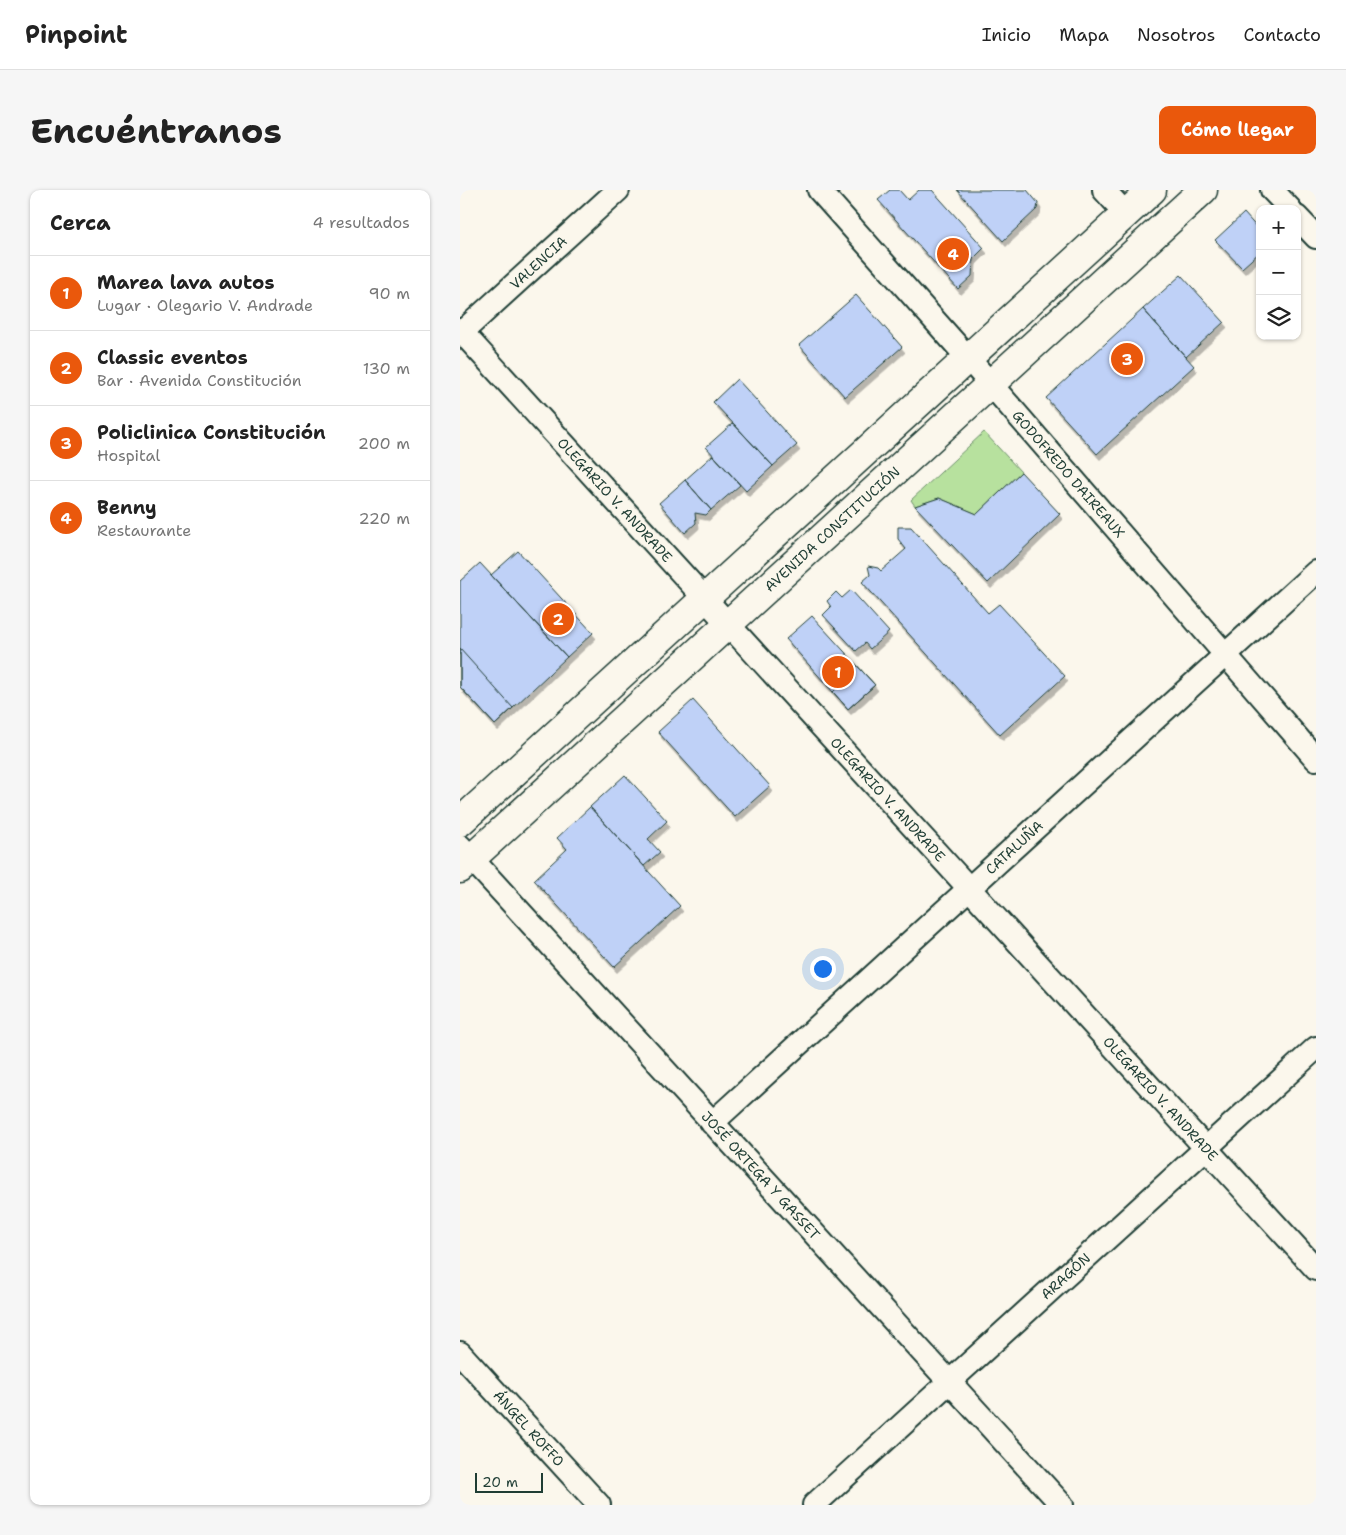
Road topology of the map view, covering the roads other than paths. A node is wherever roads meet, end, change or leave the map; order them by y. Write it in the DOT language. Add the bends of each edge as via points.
graph roads {
  1 [pos="618,190"];
  2 [pos="819,190"];
  3 [pos="1104,190"];
  4 [pos="1152,190"];
  5 [pos="1203,190"];
  6 [pos="1272,190"];
  7 [pos="1286,205"];
  8 [pos="1126,214"];
  9 [pos="1301,221"];
  10 [pos="1316,238"];
  11 [pos="461,332"];
  12 [pos="968,358"];
  13 [pos="990,384"];
  14 [pos="1316,572"];
  15 [pos="704,598"];
  16 [pos="728,624"];
  17 [pos="1226,654"];
  18 [pos="1316,759"];
  19 [pos="460,822"];
  20 [pos="464,858"];
  21 [pos="969,888"];
  22 [pos="1316,1048"];
  23 [pos="712,1122"];
  24 [pos="1206,1148"];
  25 [pos="1316,1269"];
  26 [pos="460,1353"];
  27 [pos="950,1382"];
  28 [pos="599,1505"];
  29 [pos="814,1505"];
  30 [pos="1062,1505"];
  1 -- 11 [label="street, VALENCIA"];
  2 -- 12 [label="street, GODOFREDO DAIREAUX"];
  3 -- 8 [label="street"];
  4 -- 8 [label="main road"];
  5 -- 13 [label="main road, AVENIDA CONSTITUCIÓN"];
  6 -- 7 [label="street"];
  8 -- 12 [label="main road"];
  9 -- 10 [label="street"];
  11 -- 15 [label="street, OLEGARIO V. ANDRADE"];
  12 -- 13 [label="street, GODOFREDO DAIREAUX"];
  12 -- 15 [label="main road"];
  13 -- 16 [label="main road, AVENIDA CONSTITUCIÓN"];
  13 -- 17 [label="street, GODOFREDO DAIREAUX"];
  14 -- 17 [label="street, CATALUÑA"];
  15 -- 16 [label="street, OLEGARIO V. ANDRADE"];
  15 -- 19 [label="main road"];
  16 -- 20 [label="main road, AVENIDA CONSTITUCIÓN"];
  16 -- 21 [label="street, OLEGARIO V. ANDRADE"];
  17 -- 18 [label="street, GODOFREDO DAIREAUX"];
  17 -- 21 [label="street, CATALUÑA"];
  20 -- 23 [label="street, JOSÉ ORTEGA Y GASSET"];
  21 -- 23 [label="street, CATALUÑA"];
  21 -- 24 [label="street, OLEGARIO V. ANDRADE"];
  22 -- 24 [label="street, ARAGÓN"];
  23 -- 27 [label="street, JOSÉ ORTEGA Y GASSET"];
  24 -- 25 [label="street, OLEGARIO V. ANDRADE"];
  24 -- 27 [label="street, ARAGÓN"];
  26 -- 28 [label="street, ÁNGEL ROFFO"];
  27 -- 29 [label="street, ARAGÓN"];
  27 -- 30 [label="street, JOSÉ ORTEGA Y GASSET"];
}
